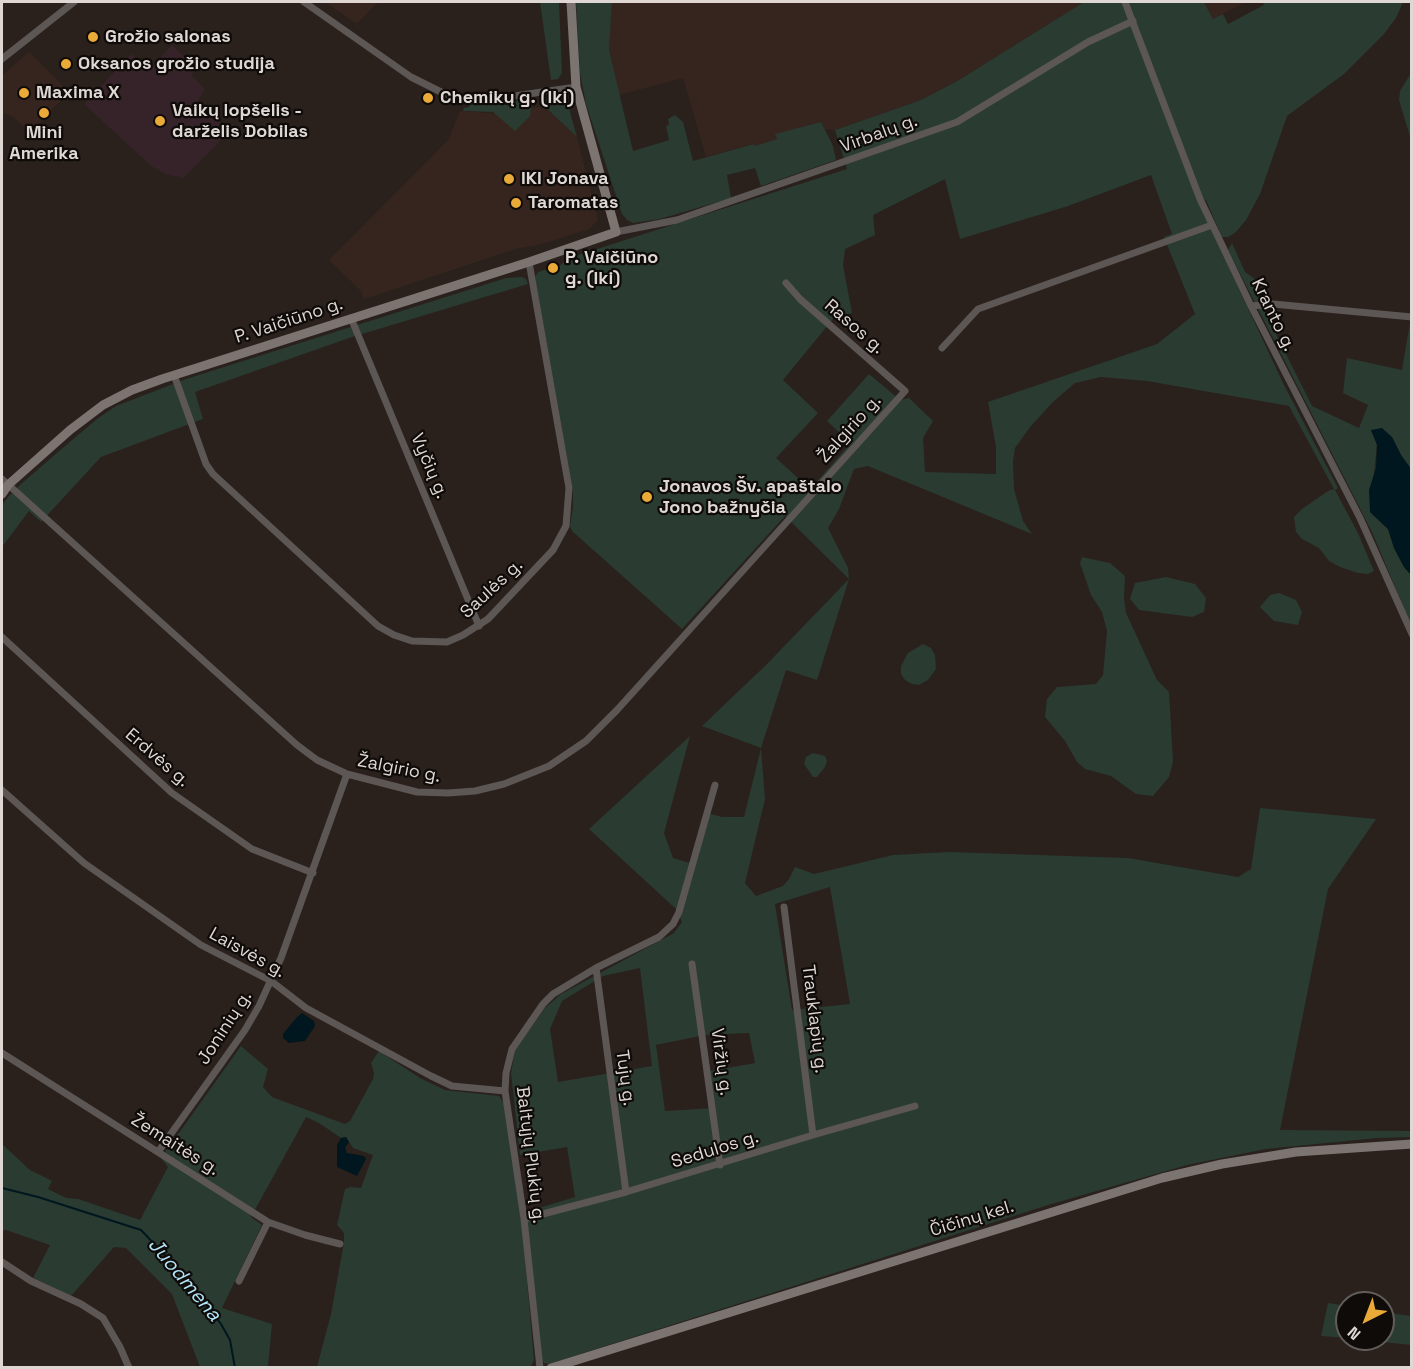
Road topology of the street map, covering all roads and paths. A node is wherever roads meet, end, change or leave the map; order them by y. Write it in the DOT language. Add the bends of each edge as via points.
graph roads {
  1 [pos="74,2"];
  2 [pos="304,2"];
  3 [pos="571,2"];
  4 [pos="1125,2"];
  5 [pos="1133,21"];
  6 [pos="2,59"];
  7 [pos="576,87"];
  8 [pos="1212,225"];
  9 [pos="616,232"];
  10 [pos="529,262"];
  11 [pos="786,284"];
  12 [pos="1251,306"];
  13 [pos="1412,317"];
  14 [pos="351,318"];
  15 [pos="942,348"];
  16 [pos="174,375"];
  17 [pos="905,391"];
  18 [pos="5,482"];
  19 [pos="2,494"];
  20 [pos="479,626"];
  21 [pos="1412,634"];
  22 [pos="2,637"];
  23 [pos="347,774"];
  24 [pos="715,785"];
  25 [pos="2,790"];
  26 [pos="313,873"];
  27 [pos="784,907"];
  28 [pos="692,964"];
  29 [pos="596,968"];
  30 [pos="271,981"];
  31 [pos="2,1053"];
  32 [pos="505,1090"];
  33 [pos="915,1106"];
  34 [pos="813,1135"];
  35 [pos="1412,1144"];
  36 [pos="158,1152"];
  37 [pos="720,1165"];
  38 [pos="626,1192"];
  39 [pos="524,1219"];
  40 [pos="268,1222"];
  41 [pos="340,1244"];
  42 [pos="2,1262"];
  43 [pos="239,1281"];
  44 [pos="129,1368"];
  45 [pos="540,1368"];
  46 [pos="551,1368"];
  1 -- 6 [label="street"];
  2 -- 7 [label="street" via="411,77 445,94 494,99"];
  3 -- 7 [label="main road"];
  4 -- 5 [label="street, Kranto g."];
  5 -- 8 [label="street, Kranto g."];
  5 -- 9 [label="street, Virbalų g." via="1088,42 957,122 677,220"];
  7 -- 9 [label="main road"];
  8 -- 12 [label="street, Kranto g."];
  8 -- 15 [label="street" via="978,309"];
  9 -- 10 [label="main road, P. Vaičiūno g."];
  10 -- 14 [label="main road, P. Vaičiūno g."];
  10 -- 20 [label="street, Saulės g." via="569,488 566,526 553,550"];
  11 -- 17 [label="street, Rasos g."];
  12 -- 13 [label="street" via="1273,303"];
  12 -- 21 [label="street, Kranto g." via="1360,518"];
  14 -- 16 [label="main road, P. Vaičiūno g."];
  14 -- 20 [label="street, Vyčių g."];
  16 -- 18 [label="main road, P. Vaičiūno g." via="103,405"];
  16 -- 20 [label="street, Saulės g." via="213,474 378,626 412,641 447,642"];
  17 -- 23 [label="street, Žalgirio g." via="586,741 549,766 475,791 417,792"];
  18 -- 19 [label="main road, P. Vaičiūno g."];
  18 -- 23 [label="street, Žalgirio g." via="297,745"];
  22 -- 26 [label="street, Erdvės g." via="172,793 252,849"];
  23 -- 26 [label="street, Joninių g."];
  24 -- 29 [label="street, Baltųjų Plukių g." via="680,912 673,924 659,937"];
  25 -- 30 [label="street, Laisvės g." via="91,868 201,945"];
  26 -- 30 [label="street, Joninių g."];
  27 -- 34 [label="street, Trauklapių g."];
  28 -- 37 [label="street, Viržių g."];
  29 -- 32 [label="street, Baltųjų Plukių g." via="552,994 543,1004 512,1049"];
  29 -- 38 [label="street, Tujų g."];
  30 -- 32 [label="street, Laisvės g." via="306,1008 452,1086"];
  30 -- 36 [label="street, Joninių g." via="245,1030"];
  31 -- 36 [label="street, Žemaitės g."];
  32 -- 39 [label="street, Baltųjų Plukių g."];
  33 -- 34 [label="street, Sedulos g."];
  34 -- 37 [label="street, Sedulos g."];
  35 -- 46 [label="main road, Čičinų kel." via="1296,1152 1162,1178"];
  36 -- 40 [label="street, Žemaitės g."];
  37 -- 38 [label="street, Sedulos g."];
  38 -- 39 [label="street, Sedulos g."];
  39 -- 45 [label="street, Baltųjų Plukių g."];
  40 -- 41 [label="street, Žemaitės g."];
  40 -- 43 [label="street"];
  42 -- 44 [label="street" via="103,1318"];
}
